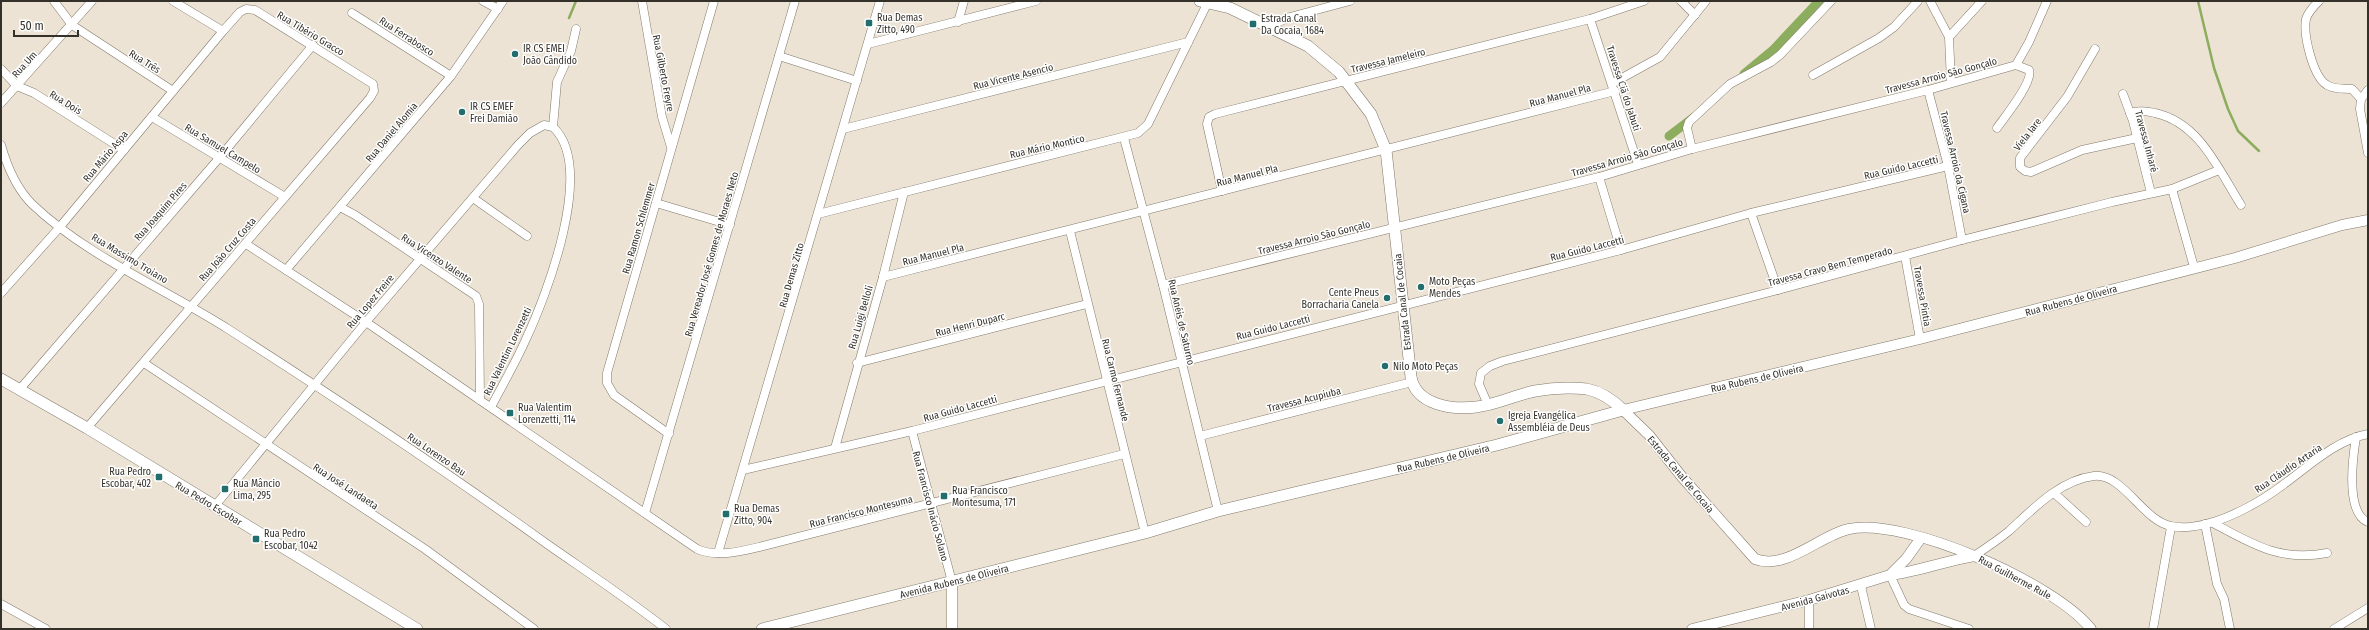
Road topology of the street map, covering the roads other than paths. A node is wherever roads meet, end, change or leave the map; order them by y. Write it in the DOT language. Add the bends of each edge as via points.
graph roads {
  1 [pos="54,1"];
  2 [pos="92,1"];
  3 [pos="172,1"];
  4 [pos="484,1"];
  5 [pos="503,1"];
  6 [pos="642,1"];
  7 [pos="714,1"];
  8 [pos="795,1"];
  9 [pos="880,1"];
  10 [pos="964,1"];
  11 [pos="1036,1"];
  12 [pos="1350,1"];
  13 [pos="1644,1"];
  14 [pos="1681,1"];
  15 [pos="1706,1"];
  16 [pos="1831,1"];
  17 [pos="1918,1"];
  18 [pos="1930,1"];
  19 [pos="1982,1"];
  20 [pos="2047,1"];
  21 [pos="2319,1"];
  22 [pos="1204,2"];
  23 [pos="1224,4"];
  24 [pos="498,10"];
  25 [pos="352,13"];
  26 [pos="1695,15"];
  27 [pos="1590,18"];
  28 [pos="958,22"];
  29 [pos="72,26"];
  30 [pos="1270,26"];
  31 [pos="576,29"];
  32 [pos="224,31"];
  33 [pos="1949,38"];
  34 [pos="1188,42"];
  35 [pos="868,44"];
  36 [pos="313,45"];
  37 [pos="2095,49"];
  38 [pos="779,56"];
  39 [pos="2016,65"];
  40 [pos="1,69"];
  41 [pos="1813,75"];
  42 [pos="451,76"];
  43 [pos="857,81"];
  44 [pos="1347,81"];
  45 [pos="371,82"];
  46 [pos="1951,82"];
  47 [pos="17,86"];
  48 [pos="1614,87"];
  49 [pos="173,90"];
  50 [pos="1928,90"];
  51 [pos="2368,90"];
  52 [pos="2123,94"];
  53 [pos="2362,98"];
  54 [pos="1,103"];
  55 [pos="2130,113"];
  56 [pos="152,117"];
  57 [pos="553,127"];
  58 [pos="1997,128"];
  59 [pos="843,129"];
  60 [pos="1124,138"];
  61 [pos="2137,138"];
  62 [pos="1,145"];
  63 [pos="671,148"];
  64 [pos="124,150"];
  65 [pos="1386,150"];
  66 [pos="1692,150"];
  67 [pos="2368,153"];
  68 [pos="220,157"];
  69 [pos="1638,164"];
  70 [pos="1948,166"];
  71 [pos="2219,170"];
  72 [pos="1599,177"];
  73 [pos="2172,189"];
  74 [pos="1222,191"];
  75 [pos="904,192"];
  76 [pos="2151,193"];
  77 [pos="284,197"];
  78 [pos="473,198"];
  79 [pos="656,203"];
  80 [pos="2240,205"];
  81 [pos="340,207"];
  82 [pos="1142,211"];
  83 [pos="1751,213"];
  84 [pos="818,214"];
  85 [pos="2368,220"];
  86 [pos="730,225"];
  87 [pos="1394,227"];
  88 [pos="59,228"];
  89 [pos="1070,231"];
  90 [pos="527,236"];
  91 [pos="1962,240"];
  92 [pos="246,244"];
  93 [pos="1621,250"];
  94 [pos="1906,256"];
  95 [pos="419,260"];
  96 [pos="2194,267"];
  97 [pos="124,268"];
  98 [pos="286,270"];
  99 [pos="883,277"];
  100 [pos="1163,285"];
  101 [pos="1778,290"];
  102 [pos="1,294"];
  103 [pos="1087,304"];
  104 [pos="191,305"];
  105 [pos="1402,305"];
  106 [pos="366,322"];
  107 [pos="1920,339"];
  108 [pos="858,362"];
  109 [pos="1180,362"];
  110 [pos="144,363"];
  111 [pos="1,379"];
  112 [pos="1105,381"];
  113 [pos="1412,382"];
  114 [pos="314,384"];
  115 [pos="20,389"];
  116 [pos="480,400"];
  117 [pos="1488,405"];
  118 [pos="491,407"];
  119 [pos="1623,410"];
  120 [pos="87,428"];
  121 [pos="912,431"];
  122 [pos="668,434"];
  123 [pos="2368,434"];
  124 [pos="1200,436"];
  125 [pos="2356,437"];
  126 [pos="265,444"];
  127 [pos="835,448"];
  128 [pos="1124,454"];
  129 [pos="743,470"];
  130 [pos="2054,493"];
  131 [pos="930,504"];
  132 [pos="214,507"];
  133 [pos="1218,511"];
  134 [pos="645,513"];
  135 [pos="2086,522"];
  136 [pos="2368,522"];
  137 [pos="2209,523"];
  138 [pos="2171,526"];
  139 [pos="1145,533"];
  140 [pos="1921,538"];
  141 [pos="718,553"];
  142 [pos="2327,553"];
  143 [pos="1974,556"];
  144 [pos="1890,575"];
  145 [pos="952,582"];
  146 [pos="1861,586"];
  147 [pos="1809,600"];
  148 [pos="1,604"];
  149 [pos="2368,608"];
  150 [pos="46,629"];
  151 [pos="417,629"];
  152 [pos="534,629"];
  153 [pos="666,629"];
  154 [pos="762,629"];
  155 [pos="952,629"];
  156 [pos="1692,629"];
  157 [pos="1809,629"];
  158 [pos="1871,629"];
  159 [pos="1969,629"];
  160 [pos="2091,629"];
  161 [pos="2153,629"];
  162 [pos="2230,629"];
  163 [pos="2334,629"];
  1 -- 29 [label="street, Rua Três"];
  2 -- 29 [label="street, Rua Um"];
  3 -- 32 [label="street"];
  4 -- 24 [label="street"];
  5 -- 24 [label="street, Rua Daniel Alomia"];
  6 -- 63 [label="street, Rua Gilberto Freyre" via="662,117"];
  7 -- 63 [label="street, Rua Ramon Schlemmer"];
  8 -- 38 [label="street, Rua Vereador José Gomes de Moraes Neto"];
  9 -- 35 [label="street, Rua Demas Zitto"];
  10 -- 28 [label="street"];
  11 -- 28 [label="street"];
  12 -- 30 [label="street" via="1290,17"];
  13 -- 27 [label="street, Travessa Jameleiro"];
  14 -- 26 [label="street"];
  15 -- 26 [label="street, Rua Manuel Pla"];
  16 -- 66 [label="street" via="1780,55 1730,84 1689,122 1687,128"];
  17 -- 41 [label="street" via="1884,35"];
  18 -- 33 [label="street"];
  19 -- 33 [label="street"];
  20 -- 39 [label="street"];
  21 -- 53 [label="street" via="2306,20 2306,34 2314,65 2324,83 2334,88 2352,89"];
  22 -- 23 [label="main road, Estrada Canal de Cocaia"];
  22 -- 34 [label="street, Rua Mário Montico"];
  23 -- 30 [label="main road, Estrada Canal de Cocaia"];
  24 -- 42 [label="street, Rua Daniel Alomia"];
  25 -- 42 [label="street, Rua Ferrabosco"];
  26 -- 48 [label="street, Rua Manuel Pla" via="1660,57"];
  27 -- 44 [label="street, Travessa Jameleiro"];
  27 -- 48 [label="street, Travessa Ciã do Jabuti"];
  28 -- 35 [label="street"];
  29 -- 47 [label="street, Rua Um"];
  29 -- 49 [label="street, Rua Três"];
  30 -- 44 [label="main road, Estrada Canal de Cocaia" via="1318,54"];
  31 -- 57 [label="street" via="571,50 557,82"];
  32 -- 36 [label="street, Rua Tibério Gracco" via="240,12 246,9 255,10"];
  32 -- 49 [label="street, Rua Mário Aspa"];
  33 -- 46 [label="street"];
  34 -- 59 [label="street, Rua Vicente Asencio"];
  34 -- 60 [label="street, Rua Mário Montico" via="1148,124 1138,133"];
  35 -- 43 [label="street, Rua Demas Zitto"];
  36 -- 45 [label="street, Rua Tibério Gracco"];
  36 -- 68 [label="street, Rua Joaquim Pires"];
  37 -- 61 [label="street, Viela Iare" via="2063,102 2022,155 2020,167 2031,172 2082,150"];
  38 -- 43 [label="street"];
  38 -- 86 [label="street, Rua Vereador José Gomes de Moraes Neto"];
  39 -- 46 [label="street, Travessa Arroio São Gonçalo"];
  39 -- 58 [label="street" via="2030,70 2030,76"];
  40 -- 47 [label="street, Rua Dois"];
  42 -- 81 [label="street, Rua Daniel Alomia"];
  43 -- 59 [label="street, Rua Demas Zitto"];
  44 -- 65 [label="main road, Estrada Canal de Cocaia" via="1371,114"];
  44 -- 74 [label="street, Travessa Jameleiro" via="1209,117 1207,124"];
  45 -- 77 [label="street, Rua João Cruz Costa" via="373,94"];
  46 -- 50 [label="street, Travessa Arroio São Gonçalo"];
  47 -- 54 [label="street, Rua Um"];
  47 -- 64 [label="street, Rua Dois" via="34,93"];
  48 -- 65 [label="street, Rua Manuel Pla"];
  48 -- 69 [label="street, Travessa Ciã do Jabuti"];
  49 -- 56 [label="street, Rua Mário Aspa"];
  50 -- 66 [label="street, Travessa Arroio São Gonçalo"];
  50 -- 70 [label="street, Travessa Arroio da Cigana"];
  51 -- 53 [label="street"];
  52 -- 55 [label="street, Travessa Inharé"];
  53 -- 67 [label="street" via="2360,114"];
  55 -- 61 [label="street, Travessa Inharé"];
  55 -- 71 [label="street" via="2138,111 2157,114 2182,124 2199,139"];
  56 -- 64 [label="street, Rua Mário Aspa"];
  56 -- 68 [label="street, Rua Samuel Campelo"];
  57 -- 78 [label="street, Rua Lopez Freire" via="544,124 530,132"];
  57 -- 118 [label="street, Rua Valentim Lorenzetti" via="561,138 569,161 570,192 564,226 547,289 537,314 526,341"];
  59 -- 84 [label="street, Rua Demas Zitto"];
  60 -- 75 [label="street, Rua Mário Montico"];
  60 -- 82 [label="street, Rua Anéis de Saturno"];
  61 -- 76 [label="street, Travessa Inharé"];
  62 -- 88 [label="street" via="23,194"];
  63 -- 79 [label="street, Rua Ramon Schlemmer"];
  64 -- 88 [label="street, Rua Mário Aspa"];
  65 -- 74 [label="street, Rua Manuel Pla"];
  65 -- 87 [label="main road, Estrada Canal de Cocaia"];
  66 -- 69 [label="street, Travessa Arroio São Gonçalo"];
  68 -- 77 [label="street, Rua Samuel Campelo"];
  68 -- 97 [label="street, Rua Joaquim Pires"];
  69 -- 72 [label="street, Travessa Arroio São Gonçalo"];
  70 -- 83 [label="street, Rua Guido Laccetti"];
  70 -- 91 [label="street, Travessa Arroio da Cigana"];
  71 -- 73 [label="street, Travessa Cravo Bem Temperado"];
  71 -- 80 [label="street"];
  72 -- 87 [label="street, Travessa Arroio São Gonçalo"];
  72 -- 93 [label="street"];
  73 -- 76 [label="street, Travessa Cravo Bem Temperado"];
  73 -- 96 [label="street"];
  74 -- 82 [label="street, Rua Manuel Pla"];
  75 -- 84 [label="street, Rua Mário Montico"];
  75 -- 99 [label="street, Rua Luigi Belloli"];
  76 -- 91 [label="street, Travessa Cravo Bem Temperado"];
  77 -- 92 [label="street, Rua João Cruz Costa"];
  78 -- 90 [label="street"];
  78 -- 95 [label="street, Rua Lopez Freire"];
  79 -- 86 [label="street"];
  79 -- 122 [label="street, Rua Ramon Schlemmer" via="607,378 614,395"];
  81 -- 95 [label="street, Rua Vicenzo Valente"];
  81 -- 98 [label="street, Rua Daniel Alomia"];
  82 -- 89 [label="street, Rua Manuel Pla"];
  82 -- 100 [label="street, Rua Anéis de Saturno"];
  83 -- 93 [label="street, Rua Guido Laccetti"];
  83 -- 101 [label="street"];
  84 -- 129 [label="street, Rua Demas Zitto"];
  85 -- 96 [label="street, Rua Rubens de Oliveira"];
  86 -- 122 [label="street, Rua Vereador José Gomes de Moraes Neto"];
  87 -- 100 [label="street, Travessa Arroio São Gonçalo"];
  87 -- 105 [label="main road, Estrada Canal de Cocaia"];
  88 -- 97 [label="street, Rua Massimo Troiano"];
  88 -- 102 [label="street, Rua Mário Aspa"];
  89 -- 99 [label="street, Rua Manuel Pla"];
  89 -- 103 [label="street, Rua Carmo Fernande"];
  91 -- 94 [label="street, Travessa Cravo Bem Temperado"];
  92 -- 98 [label="street, Rua Valentim Lorenzetti"];
  92 -- 104 [label="street, Rua João Cruz Costa"];
  93 -- 105 [label="street, Rua Guido Laccetti"];
  94 -- 101 [label="street, Travessa Cravo Bem Temperado"];
  94 -- 107 [label="street, Travessa Píntia"];
  95 -- 106 [label="street, Rua Lopez Freire"];
  95 -- 116 [label="street, Rua Vicenzo Valente" via="478,300"];
  96 -- 107 [label="street, Rua Rubens de Oliveira"];
  97 -- 104 [label="street, Rua Massimo Troiano"];
  97 -- 115 [label="street, Rua Joaquim Pires"];
  98 -- 106 [label="street, Rua Valentim Lorenzetti"];
  99 -- 108 [label="street, Rua Luigi Belloli"];
  100 -- 109 [label="street, Rua Anéis de Saturno"];
  101 -- 117 [label="street, Travessa Cravo Bem Temperado" via="1496,363 1484,369 1479,379"];
  103 -- 108 [label="street, Rua Henri Duparc"];
  103 -- 112 [label="street, Rua Carmo Fernande"];
  104 -- 110 [label="street, Rua João Cruz Costa"];
  104 -- 114 [label="street, Rua Lorenzo Bau"];
  105 -- 109 [label="street, Rua Guido Laccetti"];
  105 -- 113 [label="main road, Estrada Canal de Cocaia"];
  106 -- 114 [label="street, Rua Lopez Freire"];
  106 -- 116 [label="street, Rua Valentim Lorenzetti"];
  107 -- 119 [label="street, Rua Rubens de Oliveira"];
  108 -- 127 [label="street, Rua Luigi Belloli"];
  109 -- 112 [label="street, Rua Guido Laccetti"];
  109 -- 124 [label="street, Rua Anéis de Saturno"];
  110 -- 120 [label="street, Rua João Cruz Costa"];
  110 -- 126 [label="street, Rua José Landaeta"];
  111 -- 115 [label="main road, Rua Pedro Escobar"];
  112 -- 121 [label="street, Rua Guido Laccetti"];
  112 -- 128 [label="street, Rua Carmo Fernande"];
  113 -- 117 [label="main road, Estrada Canal de Cocaia" via="1420,394 1434,403 1470,407"];
  113 -- 124 [label="street, Travessa Acupiuba"];
  114 -- 126 [label="street, Rua Lopez Freire"];
  114 -- 153 [label="street, Rua Lorenzo Bau" via="458,480"];
  115 -- 120 [label="main road, Rua Pedro Escobar"];
  116 -- 118 [label="street, Rua Valentim Lorenzetti"];
  117 -- 119 [label="main road, Estrada Canal de Cocaia" via="1537,391 1575,389 1595,392 1613,401"];
  118 -- 134 [label="street, Rua Valentim Lorenzetti"];
  119 -- 133 [label="main road, Rua Rubens de Oliveira" via="1497,445"];
  119 -- 140 [label="street, Estrada Canal de Cocaia" via="1649,435 1682,477 1755,559 1763,561 1784,558 1852,529 1874,529"];
  120 -- 132 [label="main road, Rua Pedro Escobar"];
  121 -- 127 [label="street, Rua Guido Laccetti"];
  121 -- 131 [label="street, Rua Francisco Inácio Solano"];
  122 -- 134 [label="street, Rua Vereador José Gomes de Moraes Neto"];
  123 -- 125 [label="street, Rua Cláudio Artaria"];
  124 -- 133 [label="street, Rua Anéis de Saturno"];
  125 -- 136 [label="street" via="2351,475 2352,490 2359,511"];
  125 -- 137 [label="street, Rua Cláudio Artaria" via="2317,459 2268,495"];
  126 -- 132 [label="street, Rua Lopez Freire"];
  126 -- 152 [label="street, Rua José Landaeta" via="425,549"];
  127 -- 129 [label="street, Rua Guido Laccetti"];
  128 -- 131 [label="street, Rua Francisco Montesuma"];
  128 -- 139 [label="street, Rua Carmo Fernande"];
  129 -- 141 [label="street, Rua Demas Zitto"];
  130 -- 135 [label="street"];
  130 -- 138 [label="street" via="2084,478 2107,478 2122,488 2152,516"];
  130 -- 143 [label="street"];
  131 -- 141 [label="street, Rua Francisco Montesuma" via="763,546"];
  131 -- 145 [label="street, Rua Francisco Inácio Solano"];
  132 -- 151 [label="main road, Rua Pedro Escobar"];
  133 -- 139 [label="main road, Rua Rubens de Oliveira"];
  134 -- 141 [label="street, Rua Valentim Lorenzetti" via="697,548 708,553"];
  137 -- 138 [label="street, Rua Cláudio Artaria"];
  137 -- 142 [label="street" via="2268,551 2300,557"];
  137 -- 162 [label="street" via="2217,584 2224,599"];
  138 -- 161 [label="street"];
  139 -- 145 [label="main road, Avenida Rubens de Oliveira"];
  140 -- 143 [label="street, Estrada Canal de Cocaia"];
  140 -- 144 [label="street, Avenida Gaivotas"];
  143 -- 144 [label="street"];
  143 -- 160 [label="street, Rua Guilherme Rule" via="2028,582 2065,604"];
  144 -- 146 [label="street, Avenida Gaivotas"];
  144 -- 159 [label="street" via="1904,605 1909,609"];
  145 -- 154 [label="main road, Avenida Rubens de Oliveira"];
  145 -- 155 [label="street, Rua Francisco Inácio Solano"];
  146 -- 147 [label="street, Avenida Gaivotas"];
  146 -- 158 [label="street"];
  147 -- 156 [label="street, Avenida Gaivotas"];
  147 -- 157 [label="street"];
  148 -- 150 [label="street"];
  149 -- 163 [label="street"];
}
